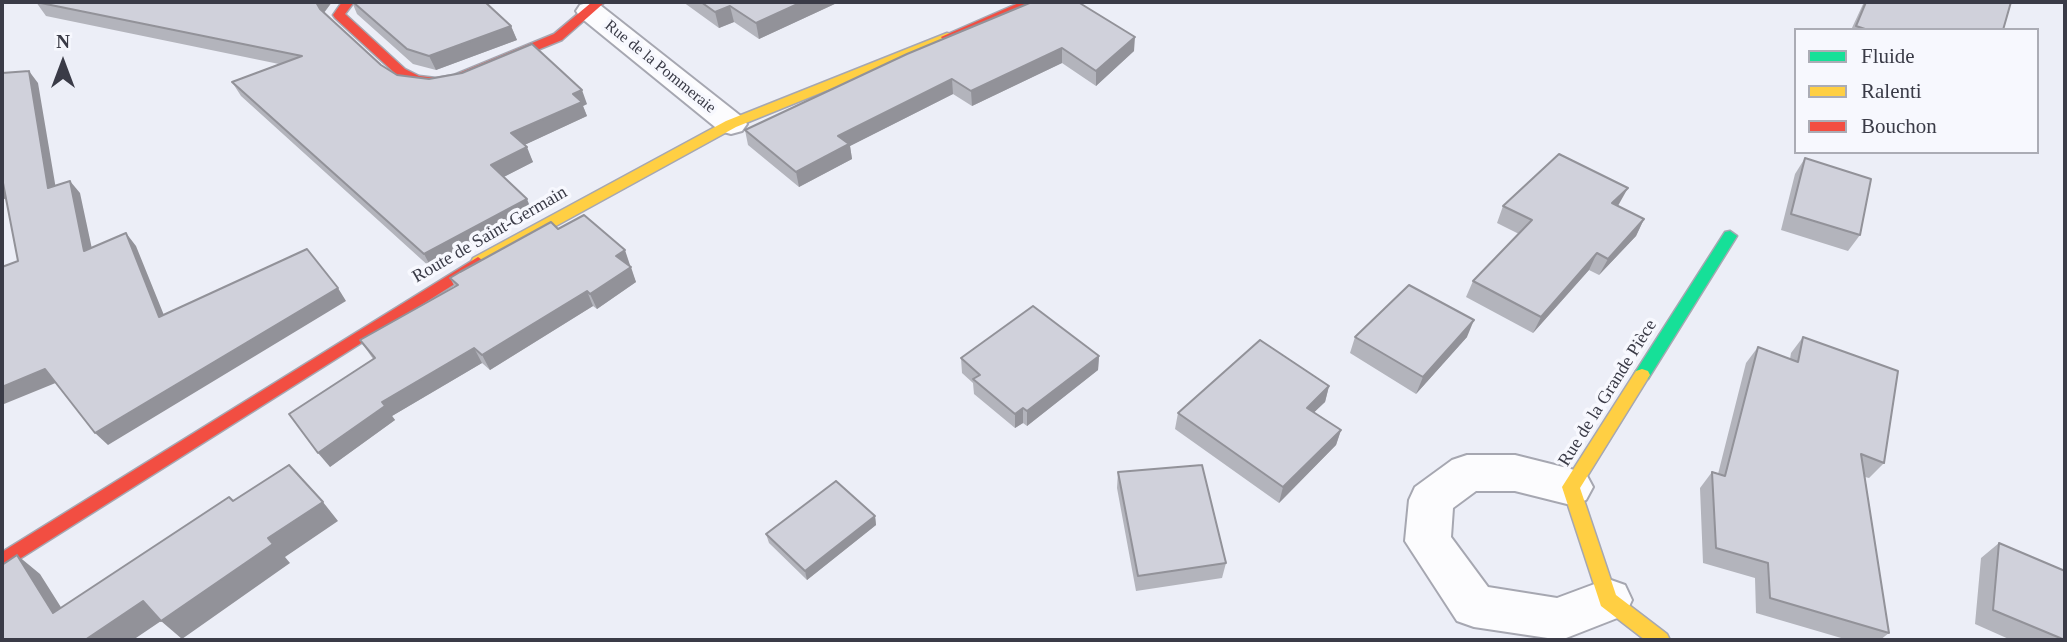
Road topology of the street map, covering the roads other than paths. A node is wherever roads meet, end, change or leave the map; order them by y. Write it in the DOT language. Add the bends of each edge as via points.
graph roads {
  1 [pos="348,2"];
  2 [pos="1030,2"];
  3 [pos="595,6"];
  4 [pos="731,124"];
  5 [pos="1730,236"];
  6 [pos="1571,487"];
  7 [pos="2,562"];
  8 [pos="1608,600"];
  9 [pos="1660,640"];
  1 -- 3 [label="street, Rue de la Pommeraie" via="340,15 401,72 416,80 436,82 457,78 558,37"];
  2 -- 4 [label="street, Route de Saint-Germain"];
  3 -- 4 [label="street, Rue de la Pommeraie"];
  4 -- 7 [label="street, Route de Saint-Germain" via="453,276"];
  5 -- 6 [label="street, Rue de la Grande Pièce"];
  6 -- 8 [label="street, Rue de la Grande Pièce"];
  6 -- 8 [label="street" via="1515,473 1467,473 1431,500 1428,541 1474,606 1557,620"];
  8 -- 9 [label="street"];
}
